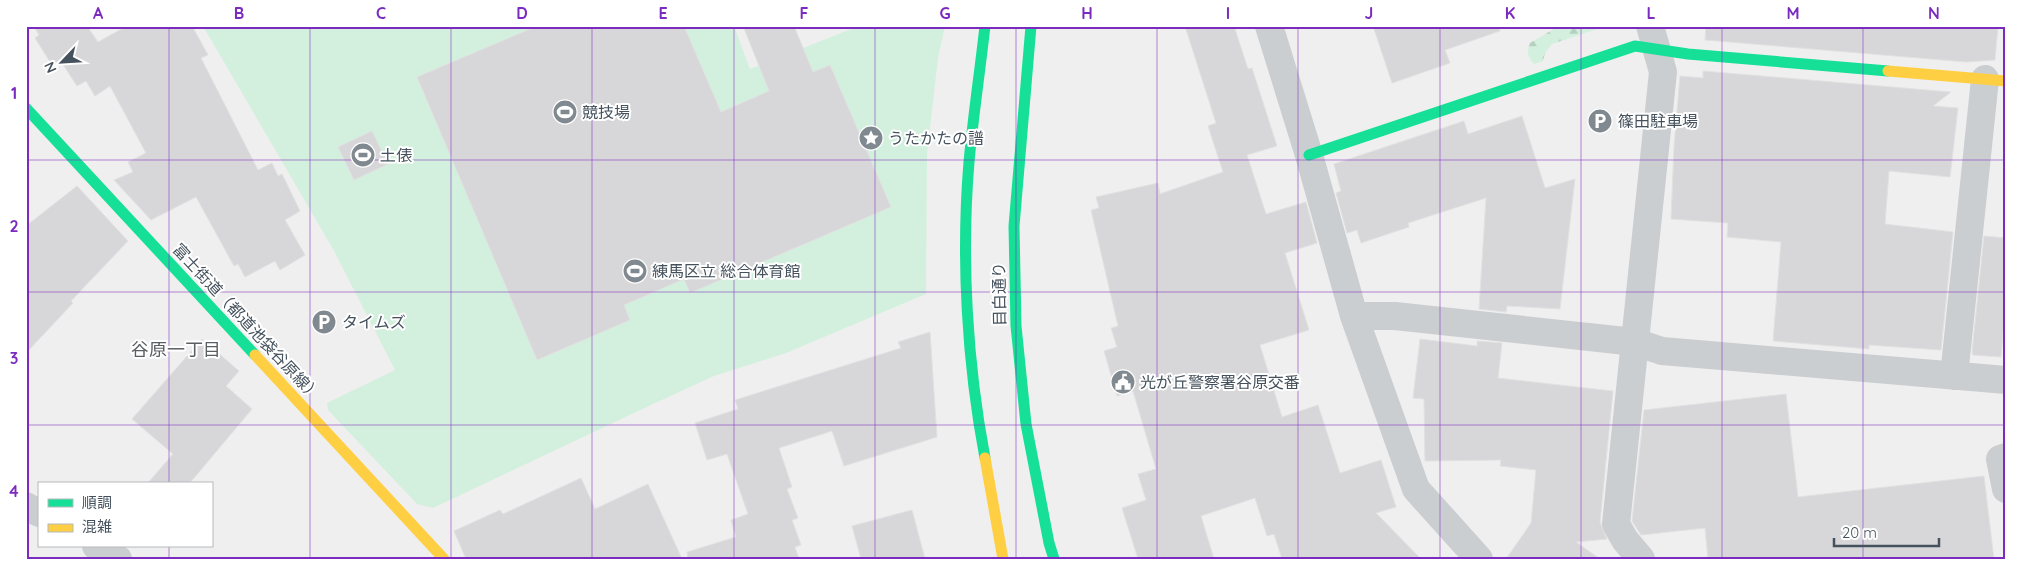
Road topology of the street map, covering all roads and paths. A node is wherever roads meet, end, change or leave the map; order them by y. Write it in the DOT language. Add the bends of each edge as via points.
graph roads {
  1 [pos="985,26"];
  2 [pos="1031,26"];
  3 [pos="1268,26"];
  4 [pos="1654,37"];
  5 [pos="1995,80"];
  6 [pos="26,108"];
  7 [pos="1309,155"];
  8 [pos="1354,316"];
  9 [pos="1635,342"];
  10 [pos="1954,376"];
  11 [pos="2006,380"];
  12 [pos="2006,457"];
  13 [pos="2006,489"];
  14 [pos="26,506"];
  15 [pos="38,512"];
  16 [pos="99,548"];
  17 [pos="118,559"];
  18 [pos="444,559"];
  19 [pos="1003,559"];
  20 [pos="1054,559"];
  21 [pos="1479,559"];
  22 [pos="1641,559"];
  1 -- 19 [label="main road, 目白通り" via="969,162 966,254 970,345 982,444"];
  2 -- 20 [label="main road, 目白通り" via="1014,226 1016,326 1026,424"];
  3 -- 7 [label="street"];
  4 -- 5 [label="main road" via="1688,54"];
  4 -- 7 [label="main road"];
  4 -- 9 [label="street" via="1663,72"];
  5 -- 10 [label="street"];
  6 -- 18 [label="main road, 富士街道（都道池袋谷原線）"];
  7 -- 8 [label="street"];
  8 -- 9 [label="street" via="1395,316"];
  8 -- 21 [label="street" via="1416,489"];
  9 -- 10 [label="street" via="1662,351"];
  9 -- 22 [label="street" via="1616,524"];
  10 -- 11 [label="street"];
  12 -- 13 [label="street" via="2000,459"];
  14 -- 15 [label="street"];
  16 -- 17 [label="street"];
}
